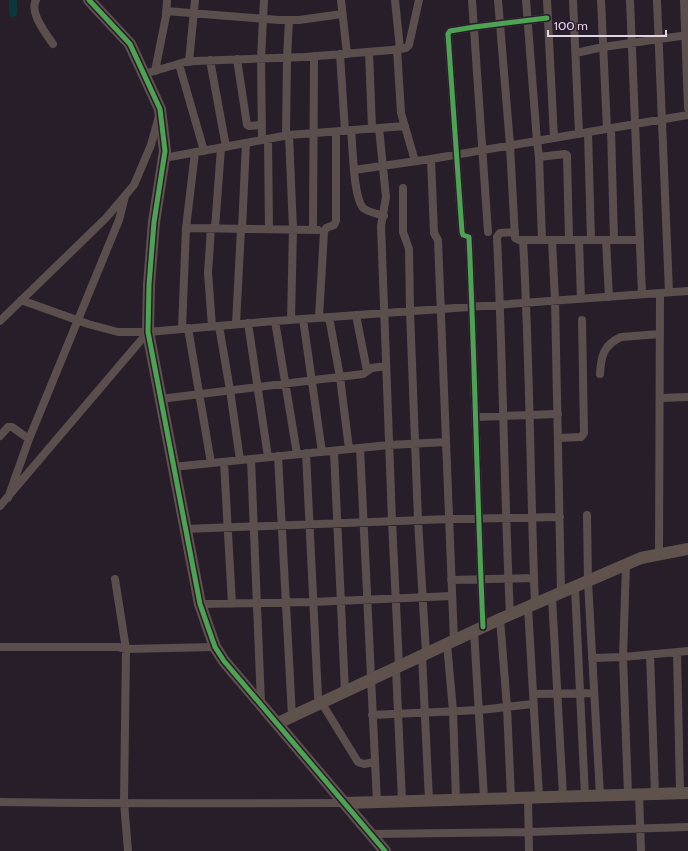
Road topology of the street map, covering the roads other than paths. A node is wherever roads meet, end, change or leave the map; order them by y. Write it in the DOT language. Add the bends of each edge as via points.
graph roads {
  1 [pos="36,0"];
  2 [pos="89,0"];
  3 [pos="167,0"];
  4 [pos="195,0"];
  5 [pos="264,0"];
  6 [pos="341,0"];
  7 [pos="395,0"];
  8 [pos="419,0"];
  9 [pos="472,0"];
  10 [pos="498,0"];
  11 [pos="526,0"];
  12 [pos="547,0"];
  13 [pos="573,0"];
  14 [pos="601,0"];
  15 [pos="630,0"];
  16 [pos="657,0"];
  17 [pos="684,0"];
  18 [pos="166,11"];
  19 [pos="194,13"];
  20 [pos="342,14"];
  21 [pos="548,18"];
  22 [pos="263,19"];
  23 [pos="290,20"];
  24 [pos="527,20"];
  25 [pos="501,23"];
  26 [pos="474,27"];
  27 [pos="687,36"];
  28 [pos="659,39"];
  29 [pos="632,43"];
  30 [pos="53,44"];
  31 [pos="603,47"];
  32 [pos="398,49"];
  33 [pos="369,52"];
  34 [pos="576,53"];
  35 [pos="343,54"];
  36 [pos="314,56"];
  37 [pos="287,58"];
  38 [pos="237,59"];
  39 [pos="261,59"];
  40 [pos="210,60"];
  41 [pos="189,62"];
  42 [pos="180,64"];
  43 [pos="150,72"];
  44 [pos="688,108"];
  45 [pos="160,109"];
  46 [pos="688,115"];
  47 [pos="662,120"];
  48 [pos="635,124"];
  49 [pos="262,125"];
  50 [pos="405,126"];
  51 [pos="375,128"];
  52 [pos="609,129"];
  53 [pos="348,131"];
  54 [pos="336,132"];
  55 [pos="583,133"];
  56 [pos="313,134"];
  57 [pos="288,136"];
  58 [pos="554,138"];
  59 [pos="265,140"];
  60 [pos="537,141"];
  61 [pos="246,143"];
  62 [pos="510,145"];
  63 [pos="223,147"];
  64 [pos="204,150"];
  65 [pos="483,150"];
  66 [pos="195,152"];
  67 [pos="456,154"];
  68 [pos="539,157"];
  69 [pos="164,158"];
  70 [pos="431,159"];
  71 [pos="415,161"];
  72 [pos="383,166"];
  73 [pos="354,170"];
  74 [pos="403,188"];
  75 [pos="125,196"];
  76 [pos="384,216"];
  77 [pos="186,228"];
  78 [pos="213,228"];
  79 [pos="242,229"];
  80 [pos="269,229"];
  81 [pos="293,229"];
  82 [pos="313,230"];
  83 [pos="324,230"];
  84 [pos="488,232"];
  85 [pos="515,232"];
  86 [pos="523,240"];
  87 [pos="542,240"];
  88 [pos="552,240"];
  89 [pos="569,240"];
  90 [pos="579,240"];
  91 [pos="591,240"];
  92 [pos="610,240"];
  93 [pos="640,240"];
  94 [pos="688,291"];
  95 [pos="669,292"];
  96 [pos="660,293"];
  97 [pos="642,294"];
  98 [pos="609,297"];
  99 [pos="582,298"];
  100 [pos="21,300"];
  101 [pos="555,300"];
  102 [pos="527,302"];
  103 [pos="500,304"];
  104 [pos="472,306"];
  105 [pos="442,308"];
  106 [pos="410,311"];
  107 [pos="384,313"];
  108 [pos="356,315"];
  109 [pos="328,317"];
  110 [pos="319,318"];
  111 [pos="303,319"];
  112 [pos="78,320"];
  113 [pos="291,320"];
  114 [pos="582,320"];
  115 [pos="0,321"];
  116 [pos="275,321"];
  117 [pos="248,323"];
  118 [pos="236,324"];
  119 [pos="215,326"];
  120 [pos="185,328"];
  121 [pos="148,332"];
  122 [pos="660,334"];
  123 [pos="386,366"];
  124 [pos="367,371"];
  125 [pos="600,374"];
  126 [pos="340,377"];
  127 [pos="313,380"];
  128 [pos="285,383"];
  129 [pos="258,387"];
  130 [pos="230,390"];
  131 [pos="199,394"];
  132 [pos="688,397"];
  133 [pos="660,398"];
  134 [pos="160,399"];
  135 [pos="558,414"];
  136 [pos="503,416"];
  137 [pos="529,416"];
  138 [pos="476,417"];
  139 [pos="0,436"];
  140 [pos="558,438"];
  141 [pos="29,439"];
  142 [pos="446,442"];
  143 [pos="415,444"];
  144 [pos="389,445"];
  145 [pos="360,448"];
  146 [pos="349,449"];
  147 [pos="334,451"];
  148 [pos="322,452"];
  149 [pos="306,453"];
  150 [pos="297,454"];
  151 [pos="278,456"];
  152 [pos="268,457"];
  153 [pos="251,459"];
  154 [pos="240,460"];
  155 [pos="224,462"];
  156 [pos="211,463"];
  157 [pos="173,467"];
  158 [pos="8,498"];
  159 [pos="0,506"];
  160 [pos="587,515"];
  161 [pos="505,518"];
  162 [pos="531,518"];
  163 [pos="560,518"];
  164 [pos="449,519"];
  165 [pos="478,519"];
  166 [pos="418,520"];
  167 [pos="392,521"];
  168 [pos="364,522"];
  169 [pos="336,523"];
  170 [pos="310,524"];
  171 [pos="254,526"];
  172 [pos="282,526"];
  173 [pos="228,528"];
  174 [pos="185,529"];
  175 [pos="688,550"];
  176 [pos="659,555"];
  177 [pos="626,566"];
  178 [pos="534,578"];
  179 [pos="115,579"];
  180 [pos="508,579"];
  181 [pos="451,580"];
  182 [pos="481,580"];
  183 [pos="588,582"];
  184 [pos="575,588"];
  185 [pos="557,595"];
  186 [pos="423,596"];
  187 [pos="452,596"];
  188 [pos="396,598"];
  189 [pos="367,600"];
  190 [pos="340,601"];
  191 [pos="286,602"];
  192 [pos="313,602"];
  193 [pos="257,603"];
  194 [pos="200,604"];
  195 [pos="232,604"];
  196 [pos="531,606"];
  197 [pos="505,617"];
  198 [pos="478,629"];
  199 [pos="450,642"];
  200 [pos="0,647"];
  201 [pos="215,647"];
  202 [pos="126,649"];
  203 [pos="688,651"];
  204 [pos="676,652"];
  205 [pos="424,654"];
  206 [pos="650,655"];
  207 [pos="623,657"];
  208 [pos="592,658"];
  209 [pos="397,667"];
  210 [pos="370,680"];
  211 [pos="345,692"];
  212 [pos="580,693"];
  213 [pos="594,693"];
  214 [pos="533,694"];
  215 [pos="557,694"];
  216 [pos="261,703"];
  217 [pos="321,703"];
  218 [pos="533,704"];
  219 [pos="507,707"];
  220 [pos="480,710"];
  221 [pos="453,711"];
  222 [pos="425,712"];
  223 [pos="398,713"];
  224 [pos="372,714"];
  225 [pos="292,716"];
  226 [pos="278,723"];
  227 [pos="374,762"];
  228 [pos="684,793"];
  229 [pos="634,794"];
  230 [pos="655,794"];
  231 [pos="600,795"];
  232 [pos="533,796"];
  233 [pos="563,796"];
  234 [pos="585,796"];
  235 [pos="511,797"];
  236 [pos="484,798"];
  237 [pos="456,799"];
  238 [pos="429,800"];
  239 [pos="402,801"];
  240 [pos="0,802"];
  241 [pos="124,802"];
  242 [pos="377,802"];
  243 [pos="344,803"];
  244 [pos="688,827"];
  245 [pos="640,829"];
  246 [pos="529,832"];
  247 [pos="370,834"];
  248 [pos="128,851"];
  249 [pos="385,851"];
  250 [pos="529,851"];
  251 [pos="641,851"];
  1 -- 30 [label="street" via="34,8 41,28"];
  2 -- 43 [label="street" via="130,44"];
  3 -- 18 [label="street"];
  4 -- 19 [label="street"];
  5 -- 22 [label="street"];
  6 -- 20 [label="street"];
  7 -- 32 [label="street"];
  8 -- 32 [label="street" via="409,44 406,48"];
  9 -- 26 [label="street"];
  10 -- 25 [label="street"];
  11 -- 24 [label="street"];
  12 -- 21 [label="street"];
  13 -- 34 [label="street"];
  14 -- 31 [label="street"];
  15 -- 29 [label="street"];
  16 -- 28 [label="street"];
  17 -- 27 [label="street"];
  18 -- 19 [label="street"];
  18 -- 43 [label="street"];
  19 -- 22 [label="street"];
  19 -- 41 [label="street"];
  20 -- 23 [label="street"];
  20 -- 35 [label="street"];
  21 -- 24 [label="street"];
  21 -- 58 [label="street"];
  22 -- 23 [label="street"];
  22 -- 39 [label="street"];
  23 -- 37 [label="street"];
  24 -- 25 [label="street"];
  24 -- 60 [label="street"];
  25 -- 26 [label="street"];
  25 -- 62 [label="street"];
  26 -- 65 [label="street"];
  26 -- 67 [label="street" via="450,31 448,34"];
  27 -- 28 [label="street"];
  27 -- 44 [label="street"];
  28 -- 29 [label="street"];
  28 -- 47 [label="street"];
  29 -- 31 [label="street"];
  29 -- 48 [label="street"];
  31 -- 34 [label="street"];
  31 -- 52 [label="street"];
  32 -- 33 [label="street"];
  32 -- 50 [label="street" via="400,103"];
  33 -- 35 [label="street"];
  33 -- 51 [label="street"];
  34 -- 55 [label="street"];
  35 -- 36 [label="street"];
  35 -- 53 [label="street"];
  36 -- 37 [label="street"];
  36 -- 56 [label="street"];
  37 -- 39 [label="street"];
  37 -- 57 [label="street"];
  38 -- 39 [label="street"];
  38 -- 40 [label="street"];
  38 -- 49 [label="street" via="247,125"];
  39 -- 49 [label="street"];
  40 -- 41 [label="street"];
  40 -- 63 [label="street"];
  41 -- 42 [label="street"];
  42 -- 43 [label="street"];
  42 -- 64 [label="street"];
  43 -- 45 [label="street"];
  45 -- 69 [label="street"];
  45 -- 75 [label="street" via="151,145 134,186"];
  46 -- 47 [label="street"];
  47 -- 48 [label="street"];
  47 -- 95 [label="street"];
  48 -- 52 [label="street"];
  48 -- 93 [label="street"];
  49 -- 59 [label="street"];
  50 -- 51 [label="street"];
  50 -- 71 [label="street"];
  51 -- 53 [label="street"];
  51 -- 72 [label="street"];
  52 -- 55 [label="street"];
  52 -- 92 [label="street"];
  53 -- 54 [label="street"];
  53 -- 73 [label="street"];
  54 -- 56 [label="street"];
  54 -- 83 [label="street" via="336,221"];
  55 -- 58 [label="street"];
  55 -- 91 [label="street"];
  56 -- 57 [label="street"];
  56 -- 82 [label="street"];
  57 -- 59 [label="street"];
  57 -- 81 [label="street"];
  58 -- 60 [label="street"];
  59 -- 61 [label="street"];
  59 -- 80 [label="street"];
  60 -- 62 [label="street"];
  60 -- 68 [label="street"];
  61 -- 63 [label="street"];
  61 -- 79 [label="street"];
  62 -- 65 [label="street"];
  62 -- 85 [label="street"];
  63 -- 64 [label="street"];
  63 -- 78 [label="street"];
  64 -- 66 [label="street"];
  65 -- 67 [label="street"];
  65 -- 84 [label="street"];
  66 -- 69 [label="street"];
  66 -- 77 [label="street"];
  67 -- 70 [label="street"];
  67 -- 104 [label="street" via="462,232 469,237"];
  68 -- 87 [label="street"];
  68 -- 89 [label="street" via="567,155"];
  69 -- 121 [label="street" via="154,222"];
  70 -- 71 [label="street"];
  70 -- 105 [label="street" via="434,233 438,240"];
  71 -- 72 [label="street"];
  72 -- 73 [label="street"];
  72 -- 76 [label="street" via="386,198"];
  73 -- 76 [label="street" via="363,208"];
  74 -- 106 [label="street" via="403,232 409,249"];
  75 -- 100 [label="street" via="106,218"];
  75 -- 112 [label="street" via="119,220"];
  76 -- 107 [label="street" via="381,226"];
  77 -- 78 [label="street"];
  77 -- 120 [label="street"];
  78 -- 79 [label="street"];
  78 -- 119 [label="street" via="208,272"];
  79 -- 80 [label="street"];
  79 -- 118 [label="street"];
  80 -- 81 [label="street"];
  81 -- 82 [label="street"];
  81 -- 113 [label="street"];
  82 -- 83 [label="street"];
  83 -- 110 [label="street"];
  85 -- 86 [label="street" via="517,240"];
  85 -- 103 [label="street" via="500,233 497,238"];
  86 -- 87 [label="street"];
  86 -- 102 [label="street"];
  87 -- 88 [label="street"];
  88 -- 89 [label="street"];
  88 -- 101 [label="street"];
  89 -- 90 [label="street"];
  90 -- 91 [label="street"];
  90 -- 99 [label="street"];
  91 -- 92 [label="street"];
  92 -- 93 [label="street"];
  92 -- 98 [label="street"];
  93 -- 97 [label="street"];
  94 -- 95 [label="street"];
  95 -- 96 [label="street"];
  96 -- 97 [label="street"];
  96 -- 122 [label="street"];
  97 -- 98 [label="street"];
  98 -- 99 [label="street"];
  99 -- 101 [label="street"];
  100 -- 112 [label="street"];
  100 -- 115 [label="street"];
  101 -- 102 [label="street"];
  101 -- 135 [label="street"];
  102 -- 103 [label="street"];
  102 -- 137 [label="street"];
  103 -- 104 [label="street"];
  103 -- 136 [label="street"];
  104 -- 105 [label="street"];
  104 -- 138 [label="street"];
  105 -- 106 [label="street"];
  105 -- 142 [label="street"];
  106 -- 107 [label="street"];
  106 -- 143 [label="street"];
  107 -- 108 [label="street"];
  107 -- 123 [label="street"];
  108 -- 109 [label="street"];
  108 -- 124 [label="street"];
  109 -- 110 [label="street"];
  109 -- 126 [label="street"];
  110 -- 111 [label="street"];
  111 -- 113 [label="street"];
  111 -- 127 [label="street"];
  112 -- 121 [label="street" via="118,332"];
  112 -- 141 [label="street"];
  113 -- 116 [label="street"];
  114 -- 140 [label="street" via="584,433 581,437"];
  116 -- 117 [label="street"];
  116 -- 128 [label="street"];
  117 -- 118 [label="street"];
  117 -- 129 [label="street"];
  118 -- 119 [label="street"];
  119 -- 120 [label="street"];
  119 -- 130 [label="street"];
  120 -- 121 [label="street"];
  120 -- 131 [label="street"];
  121 -- 134 [label="street"];
  121 -- 158 [label="street"];
  122 -- 125 [label="street" via="616,339 602,355"];
  122 -- 133 [label="street"];
  123 -- 124 [label="street"];
  123 -- 144 [label="street"];
  124 -- 126 [label="street" via="363,374"];
  126 -- 127 [label="street"];
  126 -- 146 [label="street"];
  127 -- 128 [label="street"];
  127 -- 148 [label="street"];
  128 -- 129 [label="street"];
  128 -- 150 [label="street"];
  129 -- 130 [label="street"];
  129 -- 152 [label="street"];
  130 -- 131 [label="street"];
  130 -- 154 [label="street"];
  131 -- 134 [label="street"];
  131 -- 156 [label="street"];
  132 -- 133 [label="street"];
  133 -- 176 [label="street"];
  134 -- 157 [label="street"];
  135 -- 137 [label="street"];
  135 -- 140 [label="street"];
  136 -- 137 [label="street"];
  136 -- 138 [label="street"];
  136 -- 161 [label="street"];
  137 -- 162 [label="street"];
  138 -- 165 [label="street"];
  139 -- 141 [label="street" via="8,427 12,427"];
  140 -- 163 [label="street"];
  141 -- 158 [label="street"];
  142 -- 143 [label="street"];
  142 -- 164 [label="street"];
  143 -- 144 [label="street"];
  143 -- 166 [label="street"];
  144 -- 145 [label="street"];
  144 -- 167 [label="street"];
  145 -- 146 [label="street"];
  145 -- 168 [label="street"];
  146 -- 147 [label="street"];
  147 -- 148 [label="street"];
  147 -- 169 [label="street"];
  148 -- 149 [label="street"];
  149 -- 150 [label="street"];
  149 -- 170 [label="street"];
  150 -- 151 [label="street"];
  151 -- 152 [label="street"];
  151 -- 172 [label="street"];
  152 -- 153 [label="street"];
  153 -- 154 [label="street"];
  153 -- 171 [label="street"];
  154 -- 155 [label="street"];
  155 -- 156 [label="street"];
  155 -- 173 [label="street"];
  156 -- 157 [label="street"];
  157 -- 174 [label="street"];
  158 -- 159 [label="street"];
  160 -- 183 [label="street"];
  161 -- 162 [label="street"];
  161 -- 165 [label="street"];
  161 -- 180 [label="street"];
  162 -- 163 [label="street"];
  162 -- 178 [label="street"];
  163 -- 185 [label="street"];
  164 -- 165 [label="street"];
  164 -- 166 [label="street"];
  164 -- 181 [label="street"];
  165 -- 182 [label="street"];
  166 -- 167 [label="street"];
  166 -- 186 [label="street"];
  167 -- 168 [label="street"];
  167 -- 188 [label="street"];
  168 -- 169 [label="street"];
  168 -- 189 [label="street"];
  169 -- 170 [label="street"];
  169 -- 190 [label="street"];
  170 -- 172 [label="street"];
  170 -- 192 [label="street"];
  171 -- 172 [label="street"];
  171 -- 173 [label="street"];
  171 -- 193 [label="street"];
  172 -- 191 [label="street"];
  173 -- 174 [label="street"];
  173 -- 195 [label="street"];
  174 -- 194 [label="street"];
  175 -- 176 [label="street"];
  176 -- 177 [label="street" via="641,558"];
  177 -- 183 [label="street"];
  177 -- 207 [label="street"];
  178 -- 180 [label="street"];
  178 -- 196 [label="street"];
  179 -- 202 [label="street"];
  180 -- 182 [label="street"];
  180 -- 197 [label="street"];
  181 -- 182 [label="street"];
  181 -- 187 [label="street"];
  182 -- 198 [label="street"];
  183 -- 184 [label="street"];
  183 -- 208 [label="street"];
  184 -- 185 [label="street"];
  184 -- 212 [label="street"];
  185 -- 196 [label="street"];
  185 -- 215 [label="street"];
  186 -- 187 [label="street"];
  186 -- 188 [label="street"];
  186 -- 205 [label="street"];
  187 -- 199 [label="street"];
  188 -- 189 [label="street"];
  188 -- 209 [label="street"];
  189 -- 190 [label="street"];
  189 -- 210 [label="street"];
  190 -- 192 [label="street"];
  190 -- 211 [label="street"];
  191 -- 192 [label="street"];
  191 -- 193 [label="street"];
  191 -- 225 [label="street"];
  192 -- 217 [label="street" via="317,691"];
  193 -- 195 [label="street"];
  193 -- 216 [label="street"];
  194 -- 195 [label="street"];
  194 -- 201 [label="street"];
  196 -- 197 [label="street"];
  196 -- 214 [label="street"];
  197 -- 198 [label="street"];
  197 -- 219 [label="street"];
  198 -- 199 [label="street"];
  198 -- 220 [label="street"];
  199 -- 205 [label="street"];
  199 -- 221 [label="street"];
  200 -- 202 [label="street"];
  201 -- 202 [label="street"];
  201 -- 216 [label="street"];
  202 -- 241 [label="street"];
  203 -- 204 [label="street"];
  204 -- 206 [label="street"];
  204 -- 228 [label="street"];
  205 -- 209 [label="street"];
  205 -- 222 [label="street"];
  206 -- 207 [label="street"];
  206 -- 230 [label="street"];
  207 -- 208 [label="street"];
  207 -- 229 [label="street"];
  208 -- 213 [label="street"];
  209 -- 210 [label="street"];
  209 -- 223 [label="street"];
  210 -- 211 [label="street"];
  210 -- 224 [label="street"];
  211 -- 217 [label="street"];
  212 -- 213 [label="street"];
  212 -- 215 [label="street"];
  212 -- 234 [label="street"];
  213 -- 231 [label="street"];
  214 -- 215 [label="street"];
  214 -- 218 [label="street"];
  215 -- 233 [label="street"];
  216 -- 226 [label="street"];
  217 -- 225 [label="street"];
  217 -- 227 [label="street" via="358,762"];
  218 -- 219 [label="street"];
  218 -- 232 [label="street"];
  219 -- 220 [label="street"];
  219 -- 235 [label="street"];
  220 -- 221 [label="street"];
  220 -- 236 [label="street"];
  221 -- 222 [label="street"];
  221 -- 237 [label="street"];
  222 -- 223 [label="street"];
  222 -- 238 [label="street"];
  223 -- 224 [label="street"];
  223 -- 239 [label="street"];
  224 -- 227 [label="street"];
  225 -- 226 [label="street"];
  226 -- 243 [label="street"];
  227 -- 242 [label="street"];
  228 -- 230 [label="street"];
  229 -- 230 [label="street"];
  229 -- 231 [label="street"];
  229 -- 245 [label="street"];
  231 -- 234 [label="street"];
  232 -- 233 [label="street"];
  232 -- 235 [label="street"];
  232 -- 246 [label="street"];
  233 -- 234 [label="street"];
  235 -- 236 [label="street"];
  236 -- 237 [label="street"];
  237 -- 238 [label="street"];
  238 -- 239 [label="street"];
  239 -- 242 [label="street"];
  240 -- 241 [label="street"];
  241 -- 243 [label="street"];
  241 -- 248 [label="street"];
  242 -- 243 [label="street"];
  243 -- 247 [label="street"];
  244 -- 245 [label="street"];
  245 -- 246 [label="street"];
  245 -- 251 [label="street"];
  246 -- 247 [label="street"];
  246 -- 250 [label="street"];
  247 -- 249 [label="street"];
}
